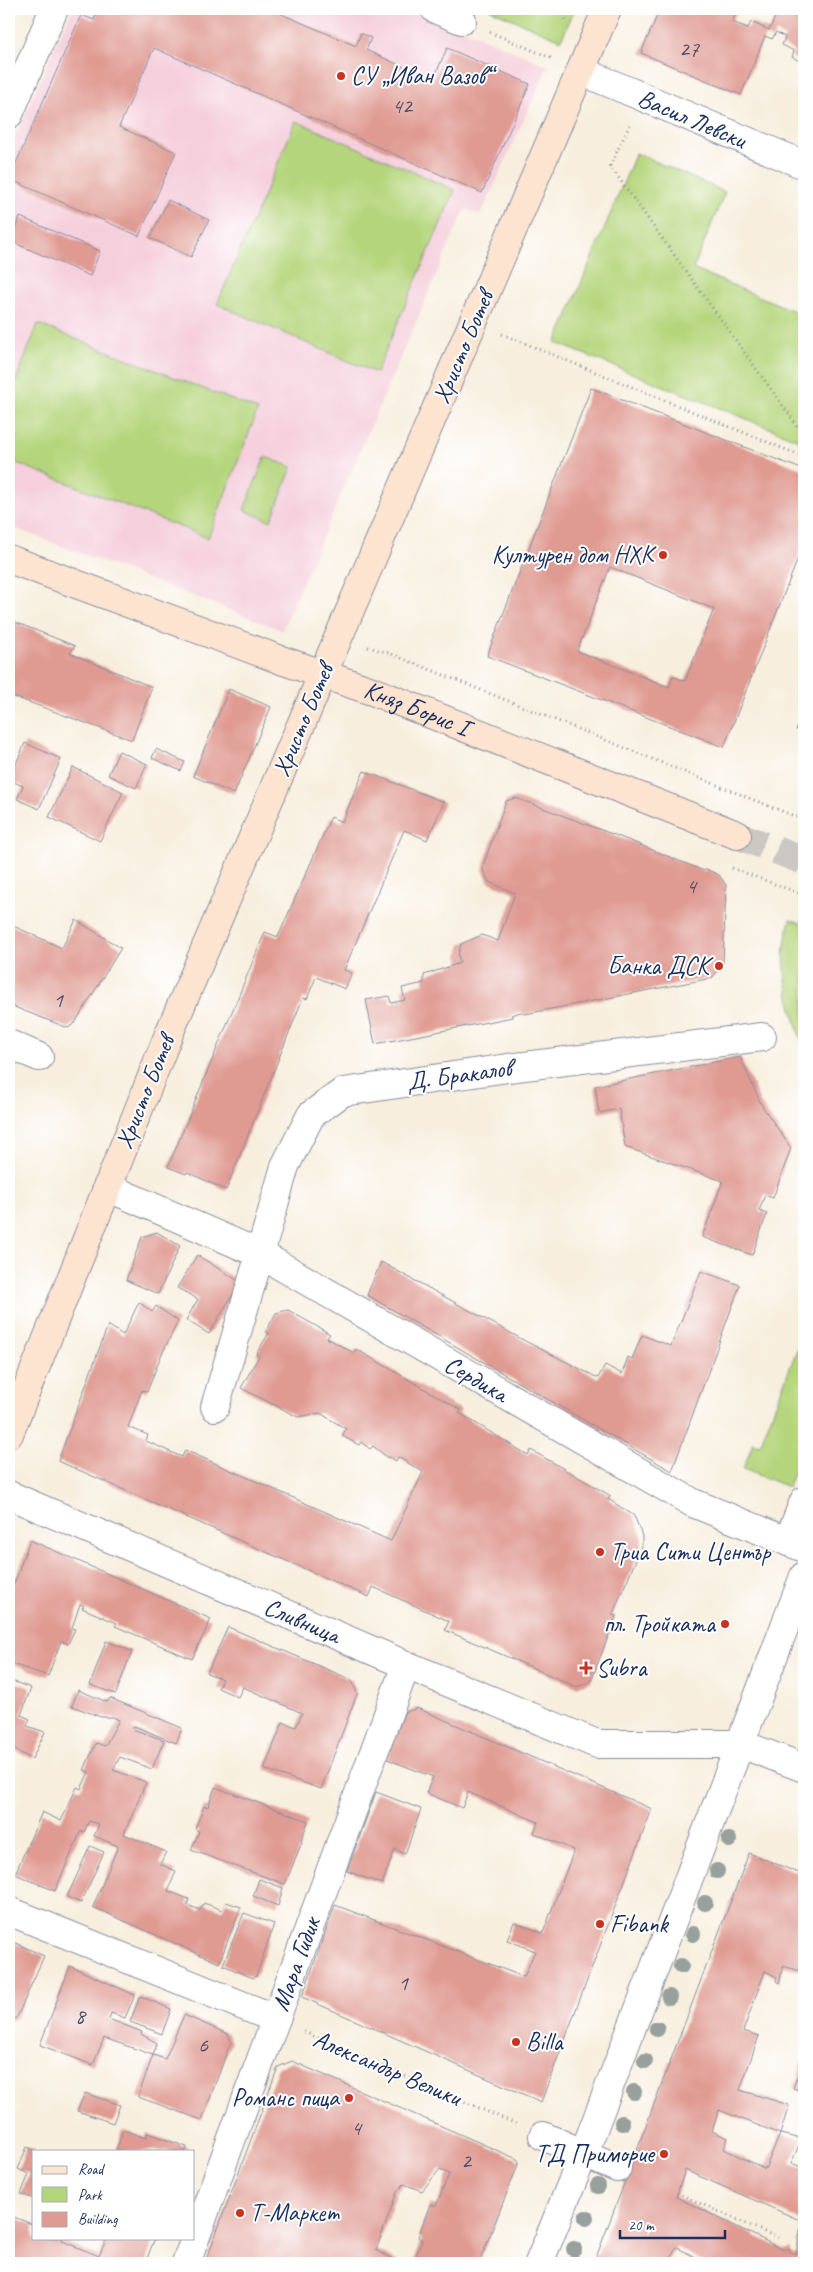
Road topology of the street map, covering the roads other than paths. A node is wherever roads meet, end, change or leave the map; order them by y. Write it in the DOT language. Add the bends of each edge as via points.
graph roads {
  1 [pos="54,9"];
  2 [pos="435,9"];
  3 [pos="607,9"];
  4 [pos="462,20"];
  5 [pos="581,71"];
  6 [pos="9,114"];
  7 [pos="804,165"];
  8 [pos="9,559"];
  9 [pos="322,674"];
  10 [pos="737,835"];
  11 [pos="762,1037"];
  12 [pos="9,1044"];
  13 [pos="39,1057"];
  14 [pos="107,1187"];
  15 [pos="260,1254"];
  16 [pos="215,1408"];
  17 [pos="9,1434"];
  18 [pos="9,1495"];
  19 [pos="804,1501"];
  20 [pos="796,1545"];
  21 [pos="804,1576"];
  22 [pos="406,1666"];
  23 [pos="741,1744"];
  24 [pos="804,1768"];
  25 [pos="9,1911"];
  26 [pos="276,2019"];
  27 [pos="543,2136"];
  28 [pos="584,2153"];
  29 [pos="617,2168"];
  30 [pos="195,2239"];
  31 [pos="194,2240"];
  32 [pos="186,2263"];
  33 [pos="539,2263"];
  1 -- 6 [label="street"];
  2 -- 4 [label="street"];
  3 -- 5 [label="main road, Христо Ботев"];
  5 -- 7 [label="street, Васил Левски"];
  5 -- 9 [label="main road, Христо Ботев"];
  8 -- 9 [label="main road, Княз Борис I"];
  9 -- 10 [label="main road, Княз Борис I"];
  9 -- 14 [label="main road, Христо Ботев"];
  11 -- 15 [label="street, Д. Бракалов" via="343,1092 311,1115 286,1166"];
  12 -- 13 [label="street"];
  14 -- 15 [label="street, Сердика"];
  14 -- 17 [label="main road, Христо Ботев"];
  15 -- 16 [label="street"];
  15 -- 20 [label="street, Сердика" via="692,1503"];
  18 -- 22 [label="street, Сливница"];
  19 -- 20 [label="street"];
  21 -- 23 [label="street"];
  22 -- 23 [label="street, Сливница" via="597,1744"];
  22 -- 26 [label="street, Мара Гидик"];
  23 -- 24 [label="street"];
  23 -- 28 [label="street"];
  25 -- 26 [label="street"];
  26 -- 30 [label="street, Мара Гидик"];
  27 -- 28 [label="street"];
  28 -- 29 [label="street"];
  28 -- 33 [label="street"];
  31 -- 32 [label="street, Мара Гидик"];
}
